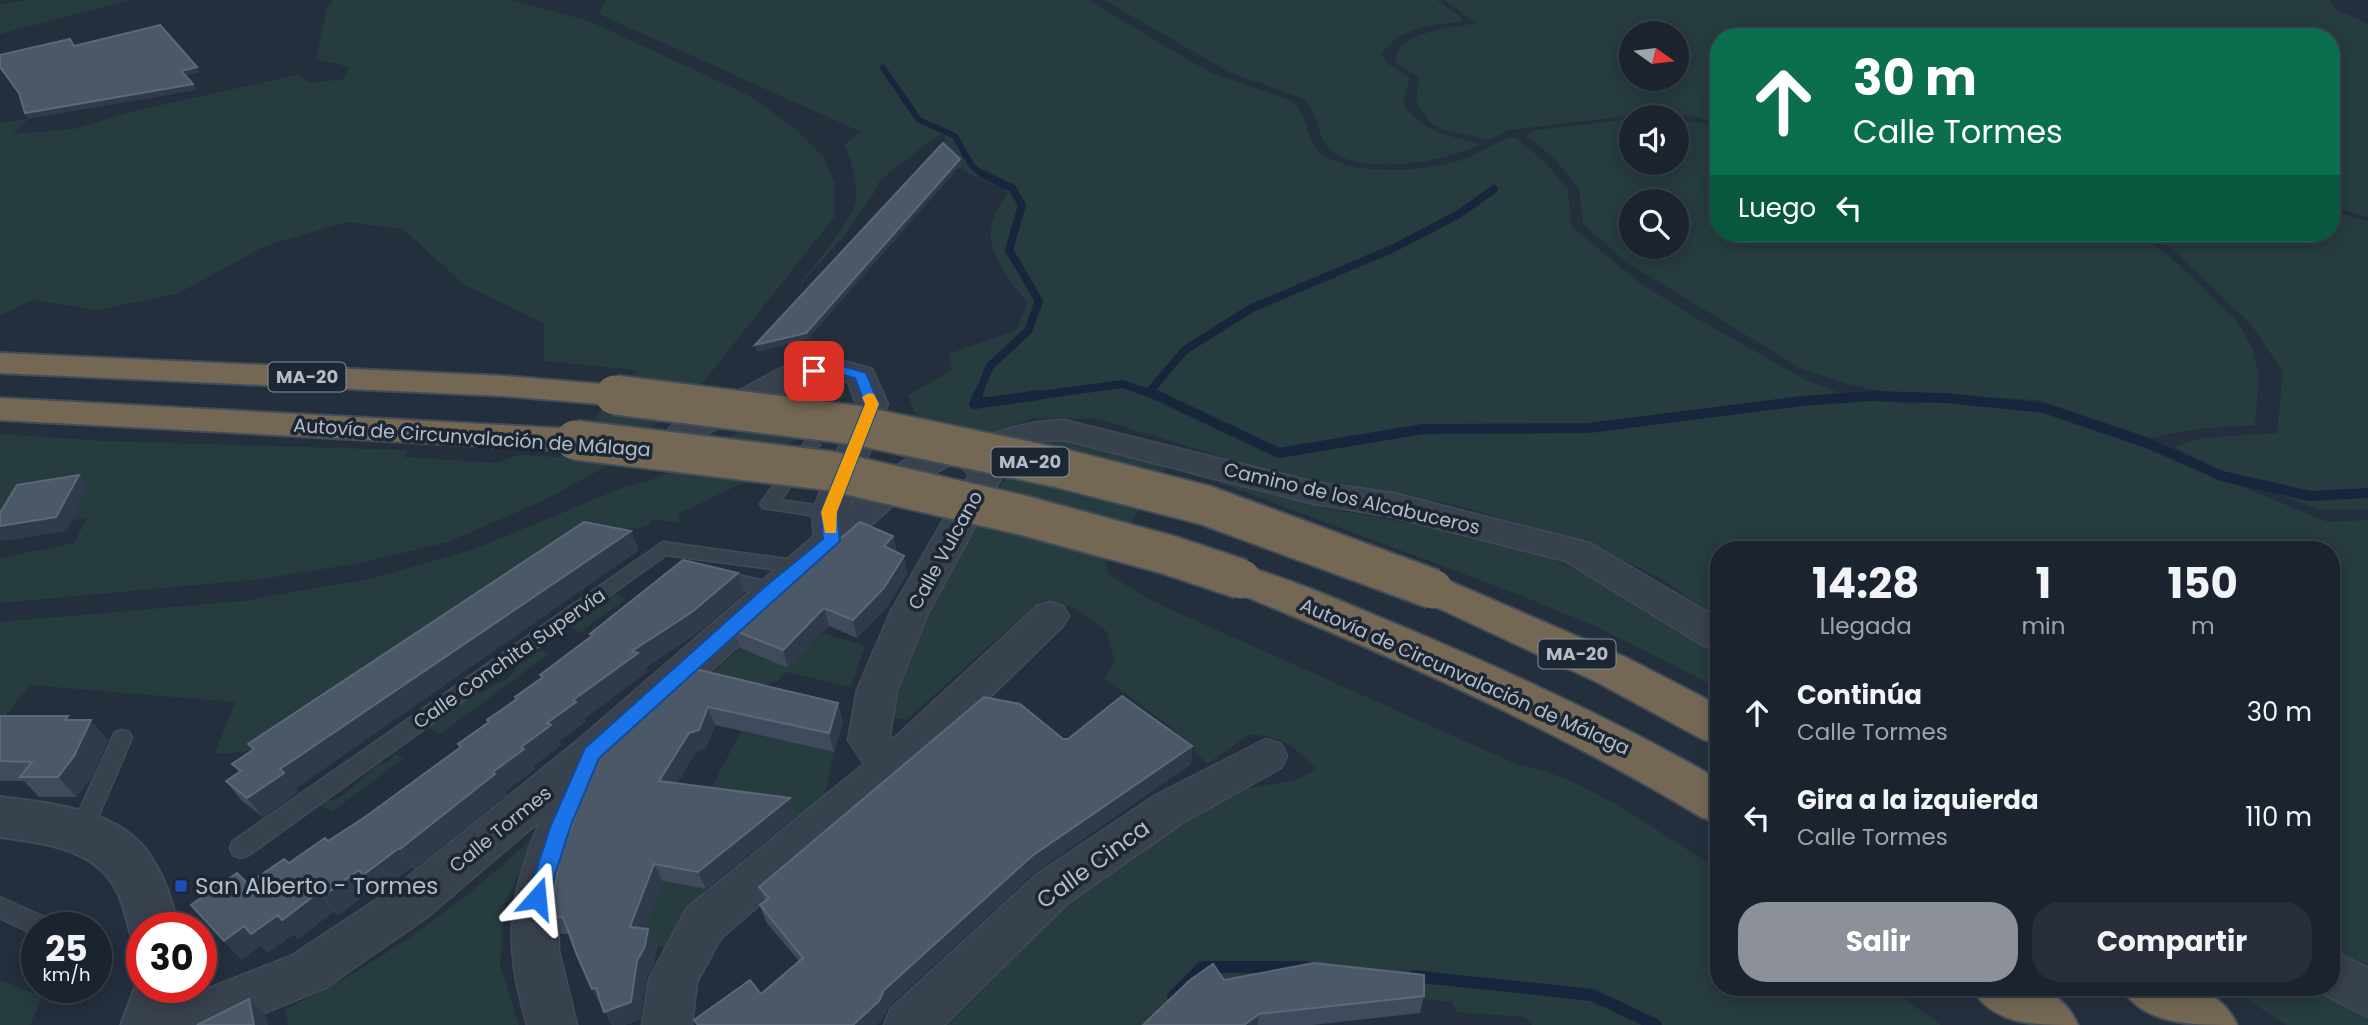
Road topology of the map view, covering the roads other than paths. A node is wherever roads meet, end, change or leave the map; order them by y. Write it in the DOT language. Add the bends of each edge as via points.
graph roads {
  1 [pos="0,363"];
  2 [pos="872,404"];
  3 [pos="0,409"];
  4 [pos="682,434"];
  5 [pos="812,445"];
  6 [pos="956,454"];
  7 [pos="808,553"];
  8 [pos="695,572"];
  9 [pos="1050,616"];
  10 [pos="1710,631"];
  11 [pos="1710,722"];
  12 [pos="122,738"];
  13 [pos="592,753"];
  14 [pos="1266,756"];
  15 [pos="891,767"];
  16 [pos="1710,798"];
  17 [pos="0,817"];
  18 [pos="81,831"];
  19 [pos="241,848"];
  20 [pos="0,907"];
  21 [pos="149,912"];
  22 [pos="21,917"];
  23 [pos="2340,978"];
  24 [pos="2368,993"];
  25 [pos="2010,996"];
  26 [pos="2162,996"];
  27 [pos="158,1003"];
  28 [pos="149,1025"];
  29 [pos="166,1025"];
  30 [pos="552,1025"];
  31 [pos="667,1025"];
  32 [pos="909,1025"];
  33 [pos="2050,1025"];
  34 [pos="2208,1025"];
  1 -- 11 [label="highway, MA-20, bridge" via="613,395 855,425 1060,468 1205,505 1433,589 1612,670"];
  2 -- 4 [label="street" via="861,376 833,368 794,374"];
  2 -- 6 [label="street"];
  2 -- 7 [label="street, Calle Tormes"];
  3 -- 16 [label="highway, Autovía de Circunvalación de Málaga, bridge" via="575,440 831,471 1022,515 1241,579 1356,624 1640,755"];
  5 -- 7 [label="lane" via="769,503"];
  6 -- 7 [label="street" via="908,472"];
  6 -- 10 [label="street, Camino de los Alcabuceros" via="1031,431 1064,430 1314,493 1394,505 1577,552"];
  6 -- 15 [label="street, Calle Vulcano" via="981,462 986,475 909,613 877,690 869,740"];
  7 -- 8 [label="lane"];
  7 -- 13 [label="street, Calle Tormes"];
  7 -- 19 [label="lane, Calle Conchita Supervía" via="663,548"];
  9 -- 15 [label="street"];
  12 -- 18 [label="lane"];
  13 -- 29 [label="street, Calle Tormes" via="410,903 308,972"];
  13 -- 30 [label="street" via="537,898 533,932"];
  14 -- 32 [label="street, Calle Cinca" via="1169,809 1052,889"];
  15 -- 31 [label="street" via="704,923 673,979"];
  17 -- 18 [label="street"];
  18 -- 21 [label="street" via="124,859 144,891"];
  20 -- 22 [label="lane"];
  23 -- 24 [label="street"];
  25 -- 33 [label="highway"];
  26 -- 34 [label="highway"];
  27 -- 28 [label="street"];
}
